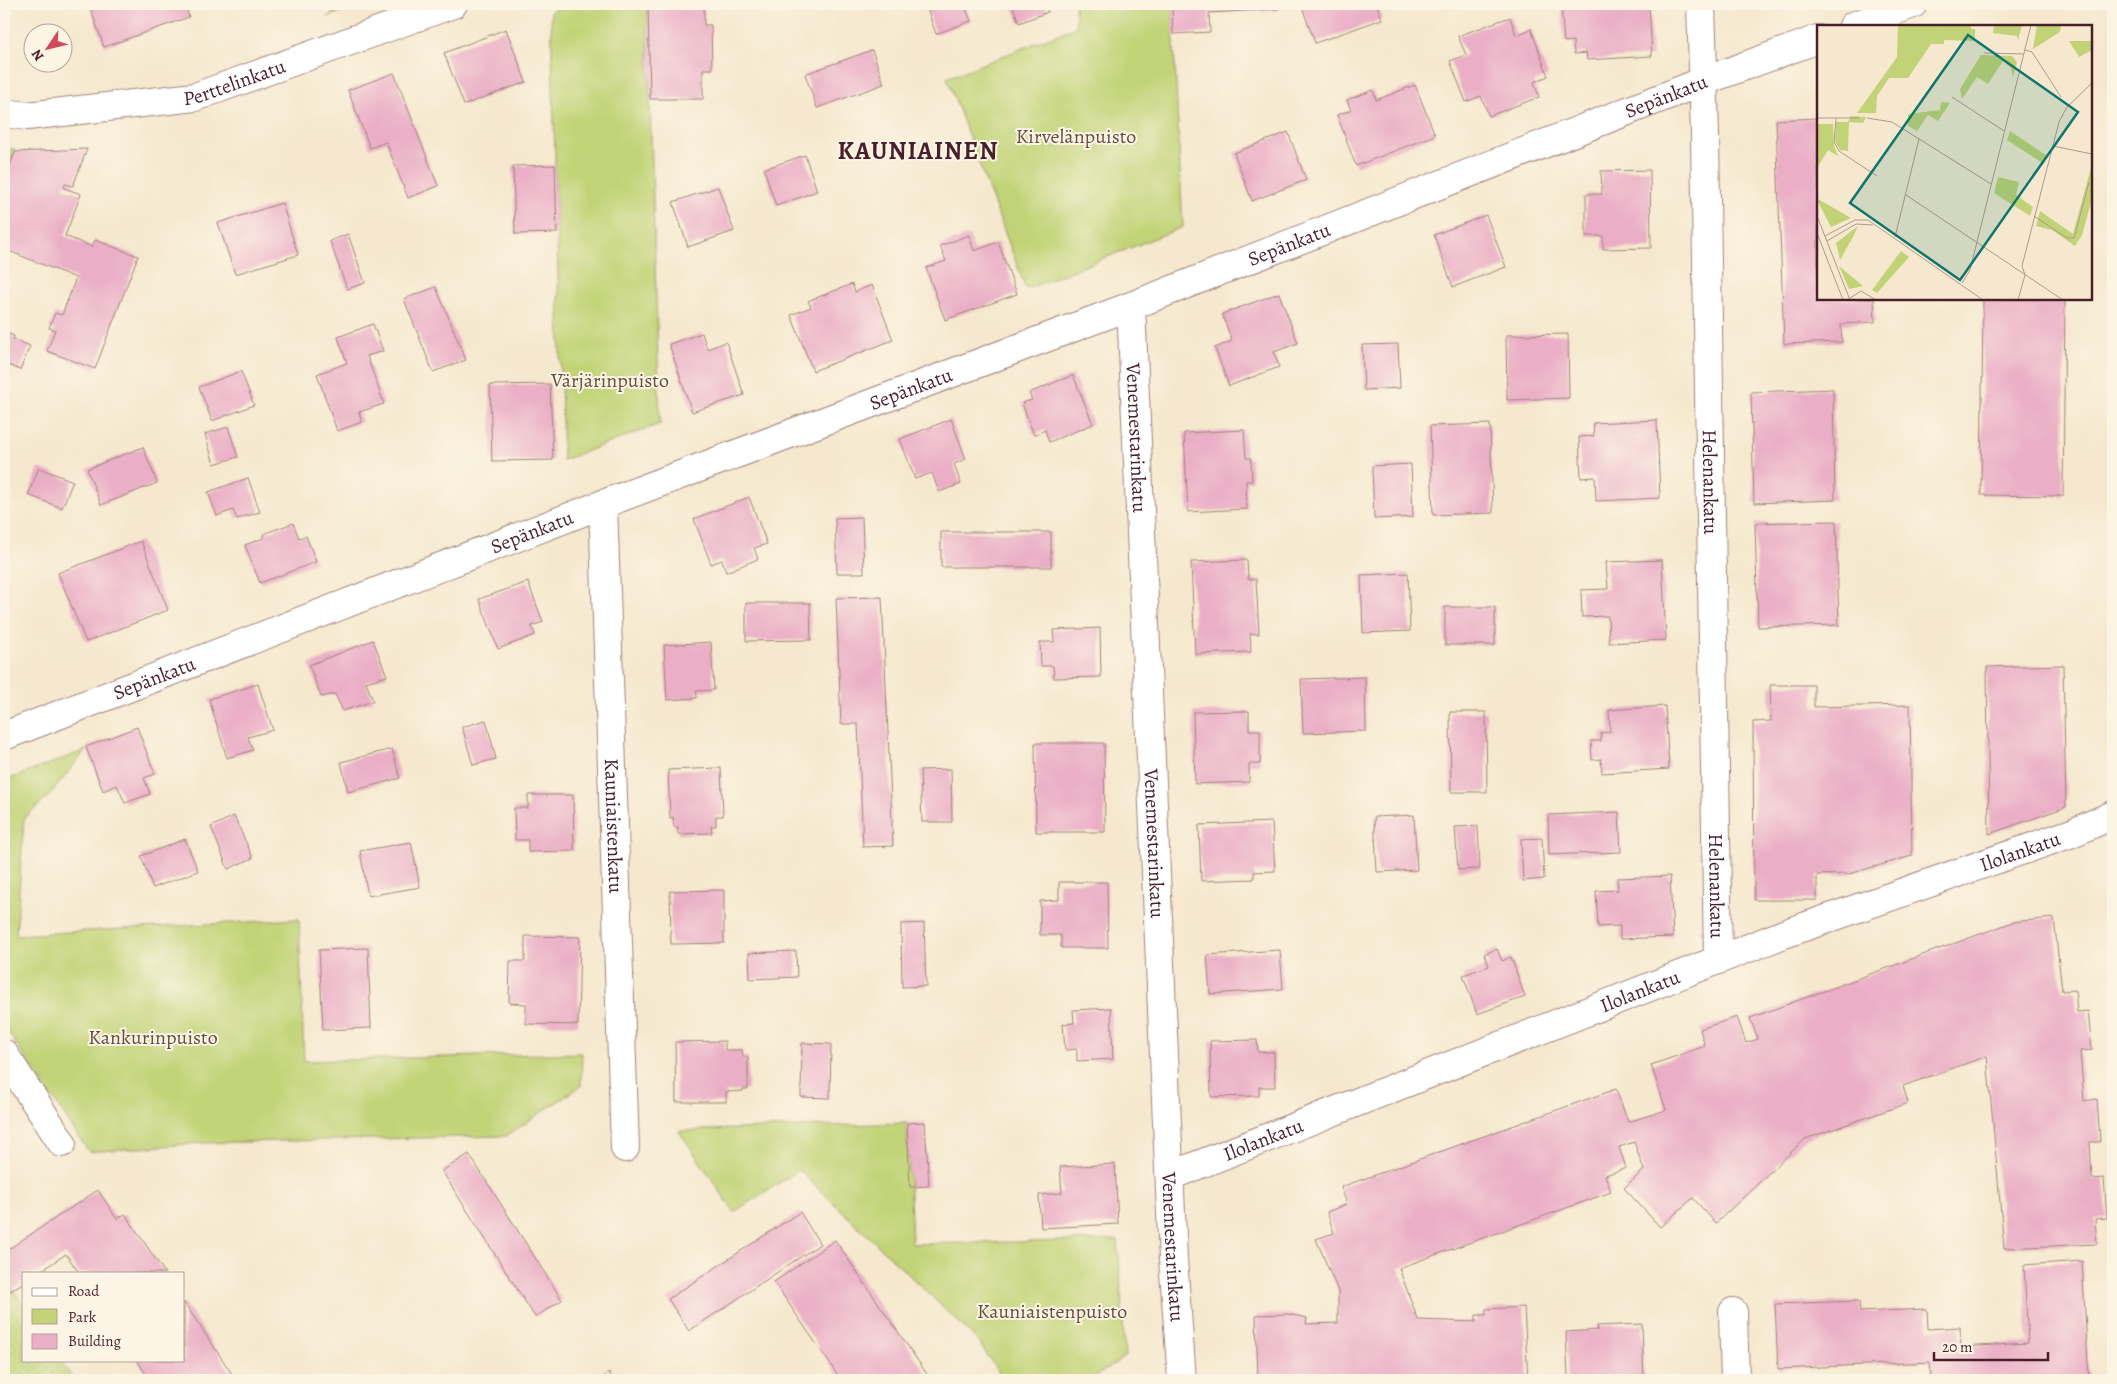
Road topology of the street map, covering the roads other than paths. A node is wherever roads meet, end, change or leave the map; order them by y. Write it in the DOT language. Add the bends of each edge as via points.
graph roads {
  1 [pos="1701,4"];
  2 [pos="1913,4"];
  3 [pos="446,5"];
  4 [pos="1856,25"];
  5 [pos="1817,39"];
  6 [pos="1704,81"];
  7 [pos="4,113"];
  8 [pos="1131,306"];
  9 [pos="603,504"];
  10 [pos="4,736"];
  11 [pos="2113,815"];
  12 [pos="1718,960"];
  13 [pos="4,1054"];
  14 [pos="62,1143"];
  15 [pos="625,1148"];
  16 [pos="1170,1176"];
  17 [pos="1733,1312"];
  18 [pos="1182,1380"];
  19 [pos="1735,1380"];
  1 -- 6 [label="street, Helenankatu"];
  2 -- 4 [label="street"];
  3 -- 7 [label="street, Perttelinkatu" via="195,97 27,116"];
  5 -- 6 [label="street, Sepänkatu"];
  6 -- 8 [label="street, Sepänkatu"];
  6 -- 12 [label="street, Helenankatu"];
  8 -- 9 [label="street, Sepänkatu"];
  8 -- 16 [label="street, Venemestarinkatu"];
  9 -- 10 [label="street, Sepänkatu"];
  9 -- 15 [label="street, Kauniaistenkatu"];
  11 -- 12 [label="street, Ilolankatu" via="2072,833"];
  12 -- 16 [label="street, Ilolankatu"];
  13 -- 14 [label="street"];
  16 -- 18 [label="street, Venemestarinkatu"];
  17 -- 19 [label="street"];
}
